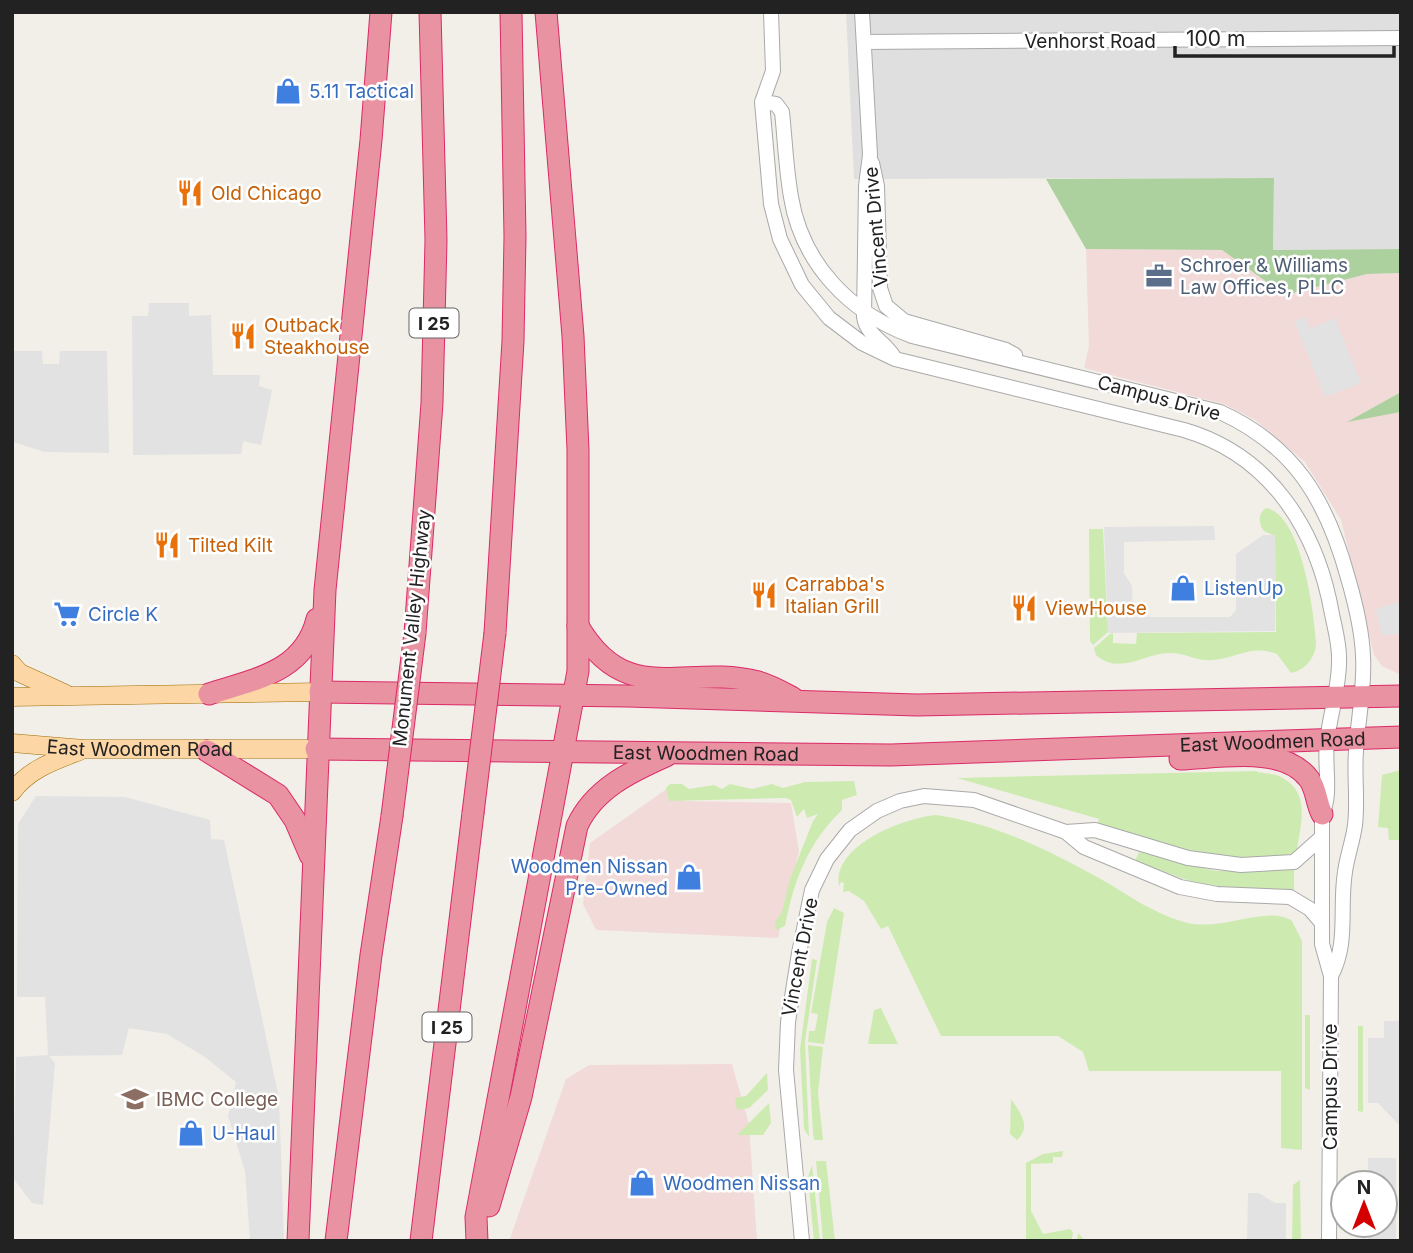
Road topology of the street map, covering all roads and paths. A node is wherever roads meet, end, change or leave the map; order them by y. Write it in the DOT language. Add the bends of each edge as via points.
graph roads {
  1 [pos="381,12"];
  2 [pos="430,12"];
  3 [pos="511,12"];
  4 [pos="546,12"];
  5 [pos="771,12"];
  6 [pos="862,12"];
  7 [pos="1401,38"];
  8 [pos="864,42"];
  9 [pos="762,102"];
  10 [pos="870,155"];
  11 [pos="864,311"];
  12 [pos="895,359"];
  13 [pos="1031,366"];
  14 [pos="325,590"];
  15 [pos="578,626"];
  16 [pos="12,664"];
  17 [pos="320,692"];
  18 [pos="209,694"];
  19 [pos="574,695"];
  20 [pos="72,696"];
  21 [pos="1401,696"];
  22 [pos="12,697"];
  23 [pos="1335,697"];
  24 [pos="1362,697"];
  25 [pos="798,701"];
  26 [pos="1401,737"];
  27 [pos="1327,738"];
  28 [pos="1357,738"];
  29 [pos="12,743"];
  30 [pos="83,749"];
  31 [pos="316,749"];
  32 [pos="1075,750"];
  33 [pos="207,751"];
  34 [pos="564,751"];
  35 [pos="671,753"];
  36 [pos="12,792"];
  37 [pos="1322,814"];
  38 [pos="1066,832"];
  39 [pos="1322,837"];
  40 [pos="311,857"];
  41 [pos="1322,923"];
  42 [pos="1331,976"];
  43 [pos="298,1241"];
  44 [pos="336,1241"];
  45 [pos="421,1241"];
  46 [pos="477,1241"];
  47 [pos="802,1241"];
  48 [pos="1329,1241"];
  1 -- 14 [label="highway"];
  2 -- 44 [label="highway, Monument Valley Highway / I 25, bridge" via="436,240 432,403 415,633"];
  3 -- 45 [label="highway, I 25, bridge" via="514,302 495,633"];
  4 -- 15 [label="highway" via="573,336"];
  5 -- 9 [label="street, Campus Drive" via="773,71"];
  6 -- 8 [label="street, Vincent Drive"];
  7 -- 8 [label="street, Venhorst Road"];
  8 -- 10 [label="street, Vincent Drive"];
  9 -- 11 [label="street, Campus Drive" via="776,104 782,112 791,198 805,242 826,277"];
  9 -- 12 [label="street, Campus Drive" via="773,214 797,277 840,328"];
  10 -- 11 [label="street, Vincent Drive"];
  10 -- 13 [label="street, Vincent Drive" via="877,186 880,288 889,309 910,323 1006,350"];
  11 -- 12 [label="street, Vincent Drive" via="867,328 889,346"];
  11 -- 13 [label="street, Campus Drive" via="912,336"];
  12 -- 23 [label="street, Campus Drive" via="1199,434 1251,462 1280,491 1315,552 1338,646"];
  13 -- 24 [label="street, Campus Drive" via="1220,412 1256,431 1293,463 1328,514 1339,543 1362,645"];
  14 -- 17 [label="highway"];
  14 -- 18 [label="highway" via="314,633 293,662"];
  15 -- 19 [label="highway"];
  15 -- 25 [label="highway" via="604,661 631,674 758,682"];
  16 -- 20 [label="main road" via="20,673"];
  17 -- 18 [label="main road"];
  17 -- 19 [label="highway"];
  17 -- 31 [label="highway"];
  18 -- 20 [label="main road"];
  19 -- 25 [label="highway"];
  19 -- 34 [label="highway"];
  20 -- 22 [label="main road"];
  21 -- 24 [label="highway"];
  23 -- 24 [label="highway"];
  23 -- 25 [label="highway" via="916,705"];
  23 -- 27 [label="street, Campus Drive"];
  24 -- 28 [label="street, Campus Drive"];
  26 -- 28 [label="highway, East Woodmen Road"];
  27 -- 28 [label="highway, East Woodmen Road"];
  27 -- 32 [label="highway, East Woodmen Road"];
  27 -- 37 [label="street, Campus Drive"];
  28 -- 42 [label="street, Campus Drive" via="1355,825 1344,879 1343,944"];
  29 -- 30 [label="main road, East Woodmen Road"];
  30 -- 33 [label="main road, East Woodmen Road"];
  30 -- 36 [label="main road" via="39,768"];
  31 -- 33 [label="main road, East Woodmen Road"];
  31 -- 34 [label="highway, East Woodmen Road"];
  31 -- 40 [label="highway"];
  32 -- 35 [label="highway, East Woodmen Road" via="838,756"];
  32 -- 37 [label="highway" via="1100,760 1261,757 1286,762 1309,779"];
  33 -- 40 [label="highway" via="278,795"];
  34 -- 35 [label="highway, East Woodmen Road"];
  34 -- 46 [label="highway" via="476,1217"];
  35 -- 46 [label="highway" via="605,790 585,810 577,826 521,1097"];
  37 -- 39 [label="street, Campus Drive"];
  38 -- 39 [label="street, Vincent Drive" via="1095,830 1188,858 1241,865 1294,862"];
  38 -- 41 [label="street, Vincent Drive" via="1084,847 1180,887 1217,894 1290,897"];
  38 -- 47 [label="street, Vincent Drive" via="989,804 934,795 877,811 834,848 809,903 787,1030 786,1070"];
  39 -- 41 [label="street, Campus Drive"];
  40 -- 43 [label="highway"];
  41 -- 42 [label="street, Campus Drive" via="1323,952"];
  42 -- 48 [label="street, Campus Drive"];
}
